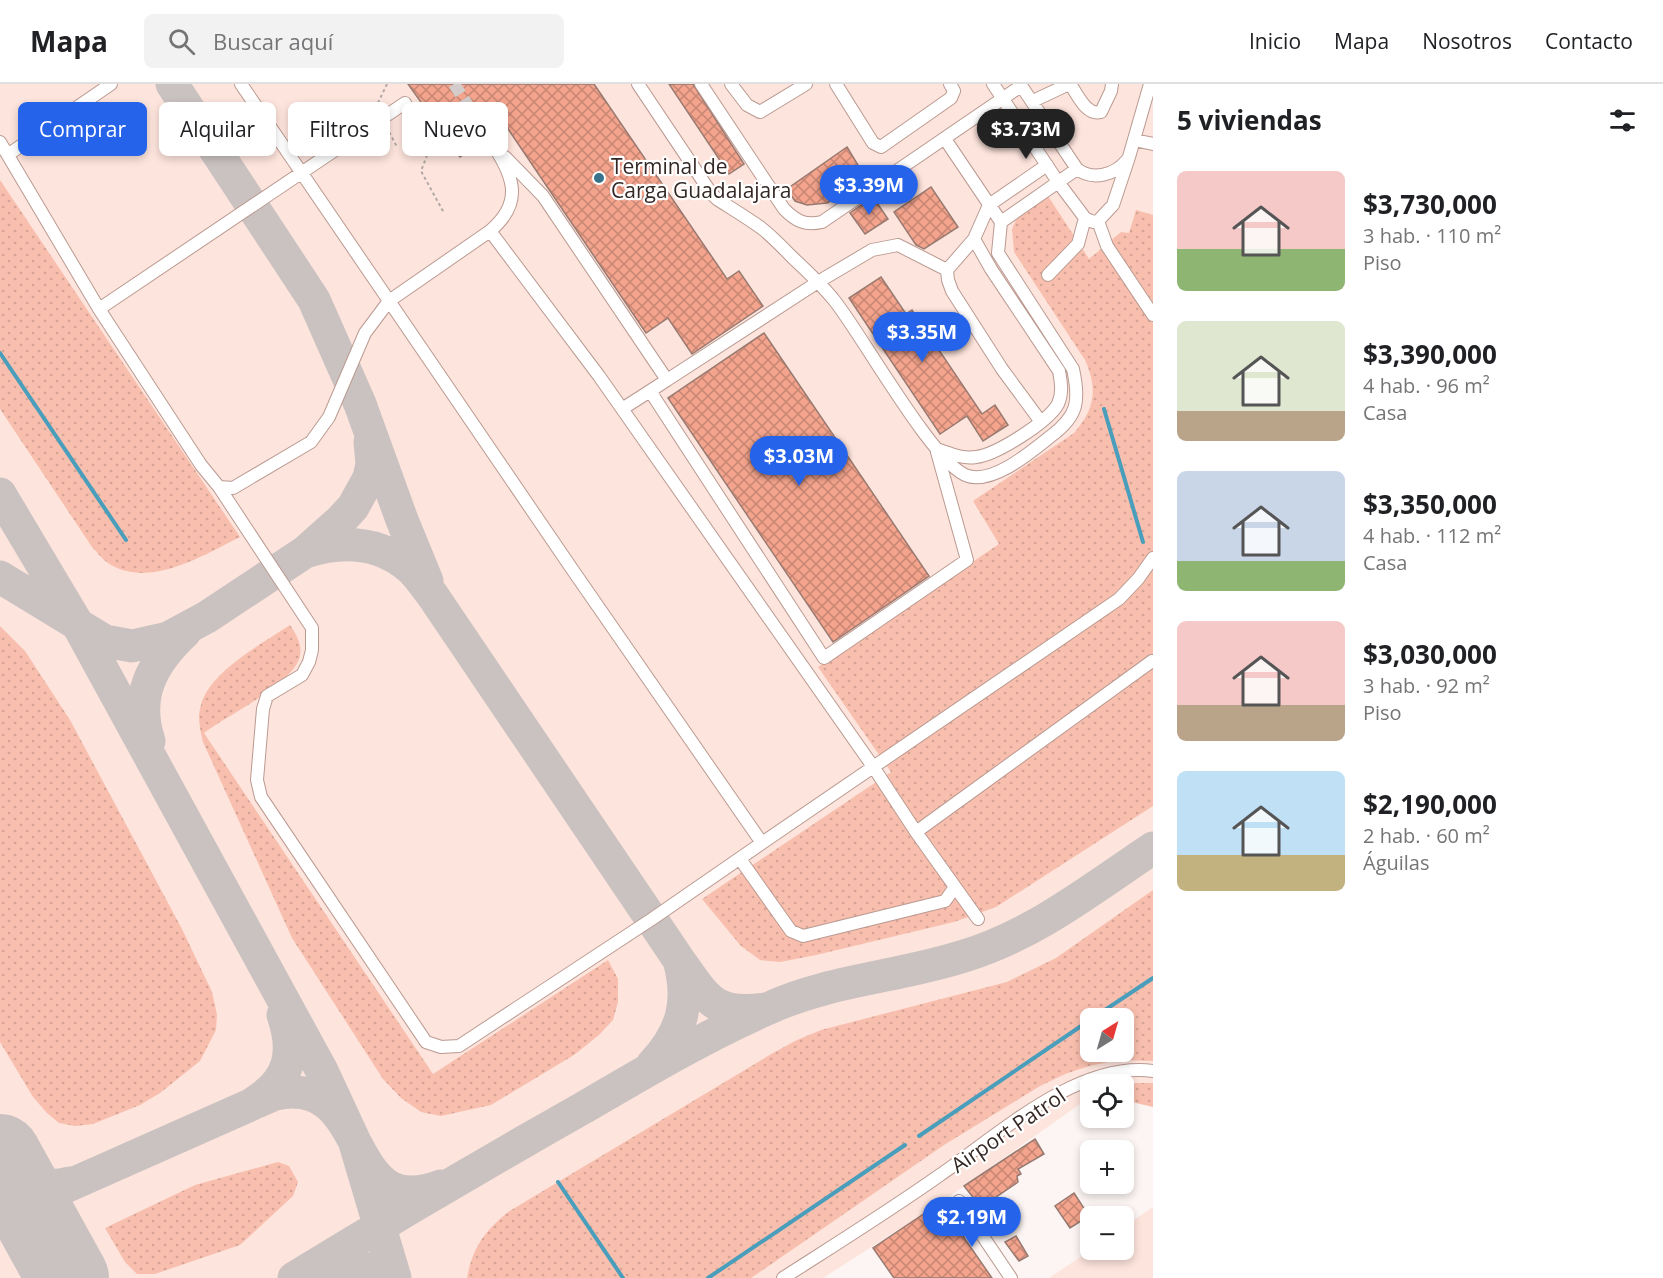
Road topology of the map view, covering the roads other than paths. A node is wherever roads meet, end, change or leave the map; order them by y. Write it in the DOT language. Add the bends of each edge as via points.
graph roads {
  1 [pos="111,84"];
  2 [pos="241,84"];
  3 [pos="638,84"];
  4 [pos="701,84"];
  5 [pos="731,84"];
  6 [pos="806,84"];
  7 [pos="836,84"];
  8 [pos="950,84"];
  9 [pos="983,84"];
  10 [pos="993,84"];
  11 [pos="1070,84"];
  12 [pos="1112,84"];
  13 [pos="1150,84"];
  14 [pos="1021,85"];
  15 [pos="1002,98"];
  16 [pos="1033,101"];
  17 [pos="402,106"];
  18 [pos="945,139"];
  19 [pos="1134,140"];
  20 [pos="0,142"];
  21 [pos="1153,144"];
  22 [pos="9,154"];
  23 [pos="1129,157"];
  24 [pos="1047,165"];
  25 [pos="1077,169"];
  26 [pos="301,171"];
  27 [pos="1058,182"];
  28 [pos="989,205"];
  29 [pos="1092,220"];
  30 [pos="1001,222"];
  31 [pos="490,231"];
  32 [pos="974,239"];
  33 [pos="947,270"];
  34 [pos="1048,275"];
  35 [pos="818,282"];
  36 [pos="389,301"];
  37 [pos="99,309"];
  38 [pos="1153,315"];
  39 [pos="667,380"];
  40 [pos="650,392"];
  41 [pos="622,409"];
  42 [pos="1041,422"];
  43 [pos="935,448"];
  44 [pos="219,487"];
  45 [pos="1153,558"];
  46 [pos="1152,661"];
  47 [pos="874,768"];
  48 [pos="916,832"];
  49 [pos="762,843"];
  50 [pos="740,859"];
  51 [pos="955,887"];
  52 [pos="978,919"];
  53 [pos="1153,1071"];
  54 [pos="959,1201"];
  55 [pos="783,1278"];
  56 [pos="1011,1278"];
  1 -- 22 [label="street"];
  2 -- 26 [label="street"];
  3 -- 35 [label="street" via="717,200 759,226"];
  4 -- 18 [label="street" via="784,208 809,225 822,222"];
  5 -- 6 [label="street" via="747,105 760,112"];
  7 -- 8 [label="street" via="873,143 880,147 951,98 954,91"];
  9 -- 15 [label="street"];
  10 -- 15 [label="street"];
  11 -- 12 [label="street" via="1090,112 1095,113 1101,112"];
  11 -- 16 [label="street"];
  13 -- 19 [label="street"];
  14 -- 15 [label="street"];
  14 -- 16 [label="street"];
  15 -- 18 [label="street"];
  15 -- 24 [label="street"];
  16 -- 25 [label="street"];
  17 -- 26 [label="street"];
  18 -- 28 [label="street"];
  19 -- 21 [label="street"];
  19 -- 23 [label="street"];
  20 -- 22 [label="street"];
  22 -- 37 [label="street"];
  23 -- 25 [label="street" via="1112,173 1100,176"];
  23 -- 29 [label="street" via="1113,205"];
  24 -- 27 [label="street"];
  24 -- 28 [label="street"];
  25 -- 27 [label="street"];
  26 -- 36 [label="street"];
  26 -- 37 [label="street"];
  27 -- 29 [label="street"];
  27 -- 30 [label="street"];
  28 -- 30 [label="street"];
  28 -- 32 [label="street"];
  29 -- 34 [label="street" via="1078,244"];
  29 -- 38 [label="street"];
  30 -- 43 [label="street" via="998,253 1073,369 1078,389 1076,408 1065,426 994,474 969,477 957,471"];
  31 -- 36 [label="street"];
  31 -- 39 [label="street" via="506,215 513,196 504,162 489,138 543,196"];
  31 -- 41 [label="street"];
  32 -- 33 [label="street"];
  32 -- 42 [label="street" via="1059,371 1062,388 1057,404"];
  33 -- 35 [label="street" via="898,245 886,246 872,250"];
  33 -- 42 [label="street" via="952,291"];
  35 -- 39 [label="street"];
  35 -- 43 [label="street" via="835,300"];
  36 -- 44 [label="street" via="365,333 329,417 310,442 233,488"];
  36 -- 49 [label="street"];
  37 -- 44 [label="street"];
  39 -- 40 [label="street"];
  40 -- 41 [label="street"];
  40 -- 43 [label="street" via="824,658 967,560"];
  41 -- 47 [label="street"];
  42 -- 43 [label="street" via="987,455 975,458 958,457"];
  44 -- 50 [label="street" via="312,628 312,650 302,675 267,696 263,709 257,780 261,796 426,1042 441,1047 459,1046"];
  45 -- 47 [label="street" via="1119,599"];
  46 -- 48 [label="street"];
  47 -- 48 [label="street"];
  47 -- 49 [label="street"];
  48 -- 51 [label="street"];
  49 -- 50 [label="street"];
  50 -- 51 [label="street" via="791,932 803,936 945,901"];
  51 -- 52 [label="street"];
  53 -- 55 [label="street, Airport Patrol" via="1112,1074 1080,1083 1051,1098"];
  54 -- 56 [label="street"];
}
